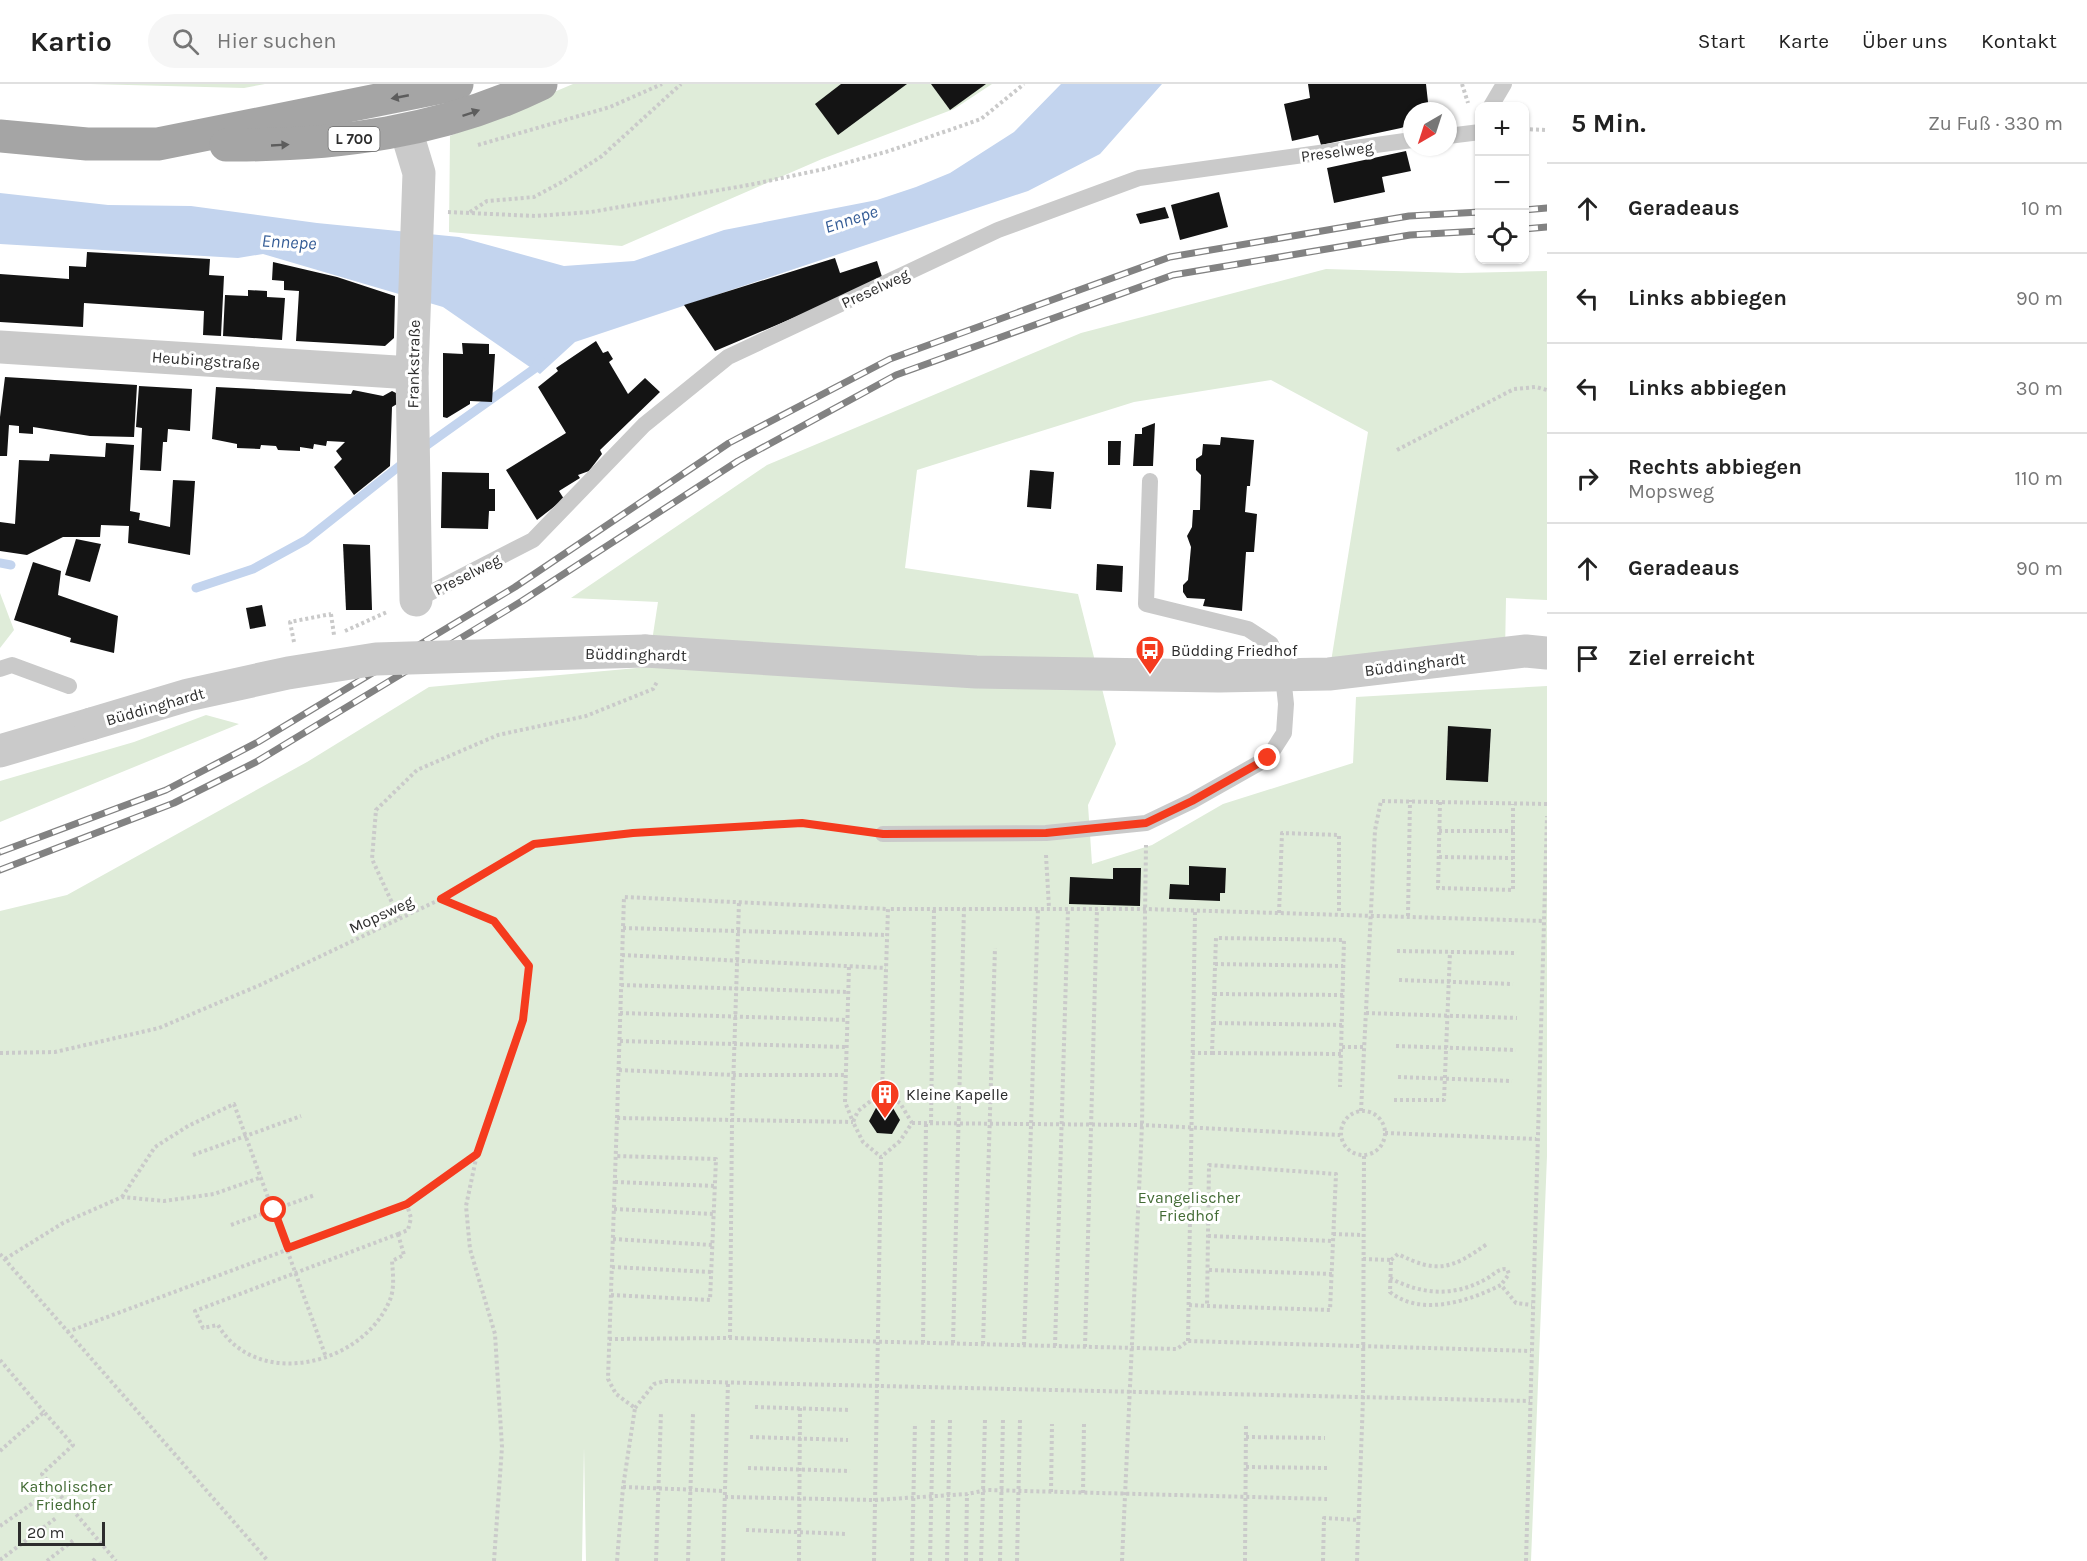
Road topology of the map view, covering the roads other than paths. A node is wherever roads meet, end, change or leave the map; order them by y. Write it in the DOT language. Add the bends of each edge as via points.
graph roads {
  1 [pos="457,84"];
  2 [pos="541,84"];
  3 [pos="1504,84"];
  4 [pos="1493,102"];
  5 [pos="406,130"];
  6 [pos="1475,132"];
  7 [pos="1457,134"];
  8 [pos="0,136"];
  9 [pos="1403,141"];
  10 [pos="158,144"];
  11 [pos="0,347"];
  12 [pos="412,373"];
  13 [pos="1150,481"];
  14 [pos="416,600"];
  15 [pos="1547,652"];
  16 [pos="0,669"];
  17 [pos="1283,676"];
  18 [pos="69,686"];
  19 [pos="0,751"];
  20 [pos="883,834"];
  1 -- 10 [label="main road, L 700, one-way"];
  5 -- 2 [label="main road, L 700, one-way" via="471,113"];
  3 -- 4 [label="lane"];
  10 -- 5 [label="main road, L 700, one-way" via="343,141"];
  5 -- 12 [label="street, Frankstraße" via="419,173"];
  6 -- 7 [label="lane"];
  8 -- 10 [label="main road, L 700" via="87,144"];
  9 -- 14 [label="lane, Preselweg" via="1139,178 998,230 728,357 644,425 533,540"];
  11 -- 12 [label="street, Heubingstraße"];
  12 -- 14 [label="street, Frankstraße"];
  13 -- 17 [label="lane" via="1146,604 1248,629 1271,644"];
  15 -- 17 [label="street, Büddinghardt"];
  16 -- 18 [label="lane" via="12,665"];
  17 -- 19 [label="street, Büddinghardt, bridge" via="976,672 660,652 376,659 188,695"];
  17 -- 20 [label="lane" via="1284,733 1268,758 1146,823 1046,833"];
}
